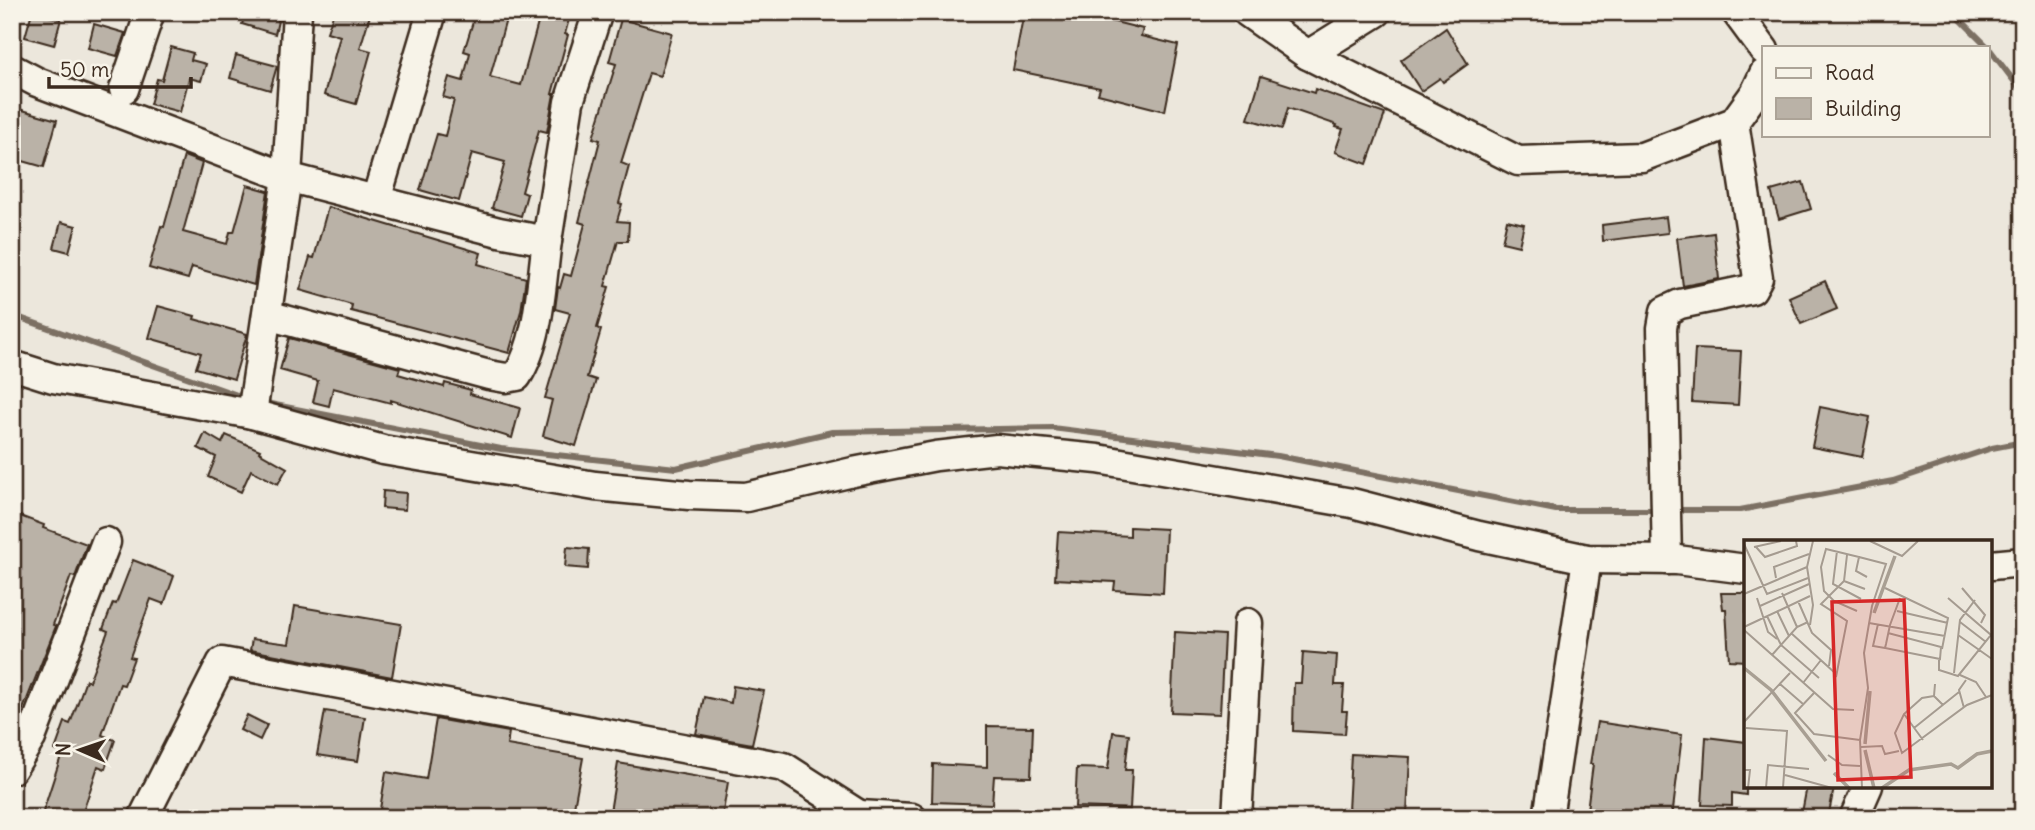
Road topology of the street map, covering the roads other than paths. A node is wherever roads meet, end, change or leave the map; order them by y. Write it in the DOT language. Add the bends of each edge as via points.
graph roads {
  1 [pos="150,12"];
  2 [pos="297,12"];
  3 [pos="432,12"];
  4 [pos="598,12"];
  5 [pos="1247,12"];
  6 [pos="1377,12"];
  7 [pos="1736,12"];
  8 [pos="1762,47"];
  9 [pos="1308,55"];
  10 [pos="12,69"];
  11 [pos="1762,78"];
  12 [pos="124,89"];
  13 [pos="1734,122"];
  14 [pos="288,177"];
  15 [pos="376,200"];
  16 [pos="547,241"];
  17 [pos="267,315"];
  18 [pos="12,365"];
  19 [pos="252,414"];
  20 [pos="106,542"];
  21 [pos="1587,559"];
  22 [pos="1667,560"];
  23 [pos="2023,562"];
  24 [pos="1993,565"];
  25 [pos="1744,569"];
  26 [pos="1248,623"];
  27 [pos="12,769"];
  28 [pos="1867,788"];
  29 [pos="854,816"];
  30 [pos="143,818"];
  31 [pos="912,818"];
  32 [pos="1237,818"];
  33 [pos="1548,818"];
  34 [pos="1854,818"];
  1 -- 12 [label="street"];
  2 -- 14 [label="street"];
  3 -- 15 [label="street"];
  4 -- 16 [label="street" via="569,102"];
  5 -- 9 [label="street"];
  6 -- 9 [label="street"];
  7 -- 8 [label="street"];
  9 -- 13 [label="street" via="1518,161 1642,158"];
  10 -- 14 [label="street"];
  11 -- 13 [label="street"];
  13 -- 22 [label="street" via="1758,278 1752,289 1665,311"];
  14 -- 15 [label="street"];
  14 -- 17 [label="street"];
  15 -- 16 [label="street"];
  16 -- 17 [label="street" via="528,360 517,376 489,375"];
  17 -- 19 [label="street"];
  18 -- 19 [label="street" via="54,378"];
  19 -- 21 [label="street" via="383,450 595,486 689,495 747,497 936,456 996,449 1098,458 1352,503"];
  20 -- 27 [label="street" via="30,738"];
  21 -- 22 [label="street"];
  21 -- 33 [label="street"];
  22 -- 25 [label="street"];
  23 -- 24 [label="street"];
  26 -- 32 [label="street"];
  28 -- 34 [label="street"];
  29 -- 30 [label="street" via="784,767 222,662"];
  29 -- 31 [label="street"];
}
